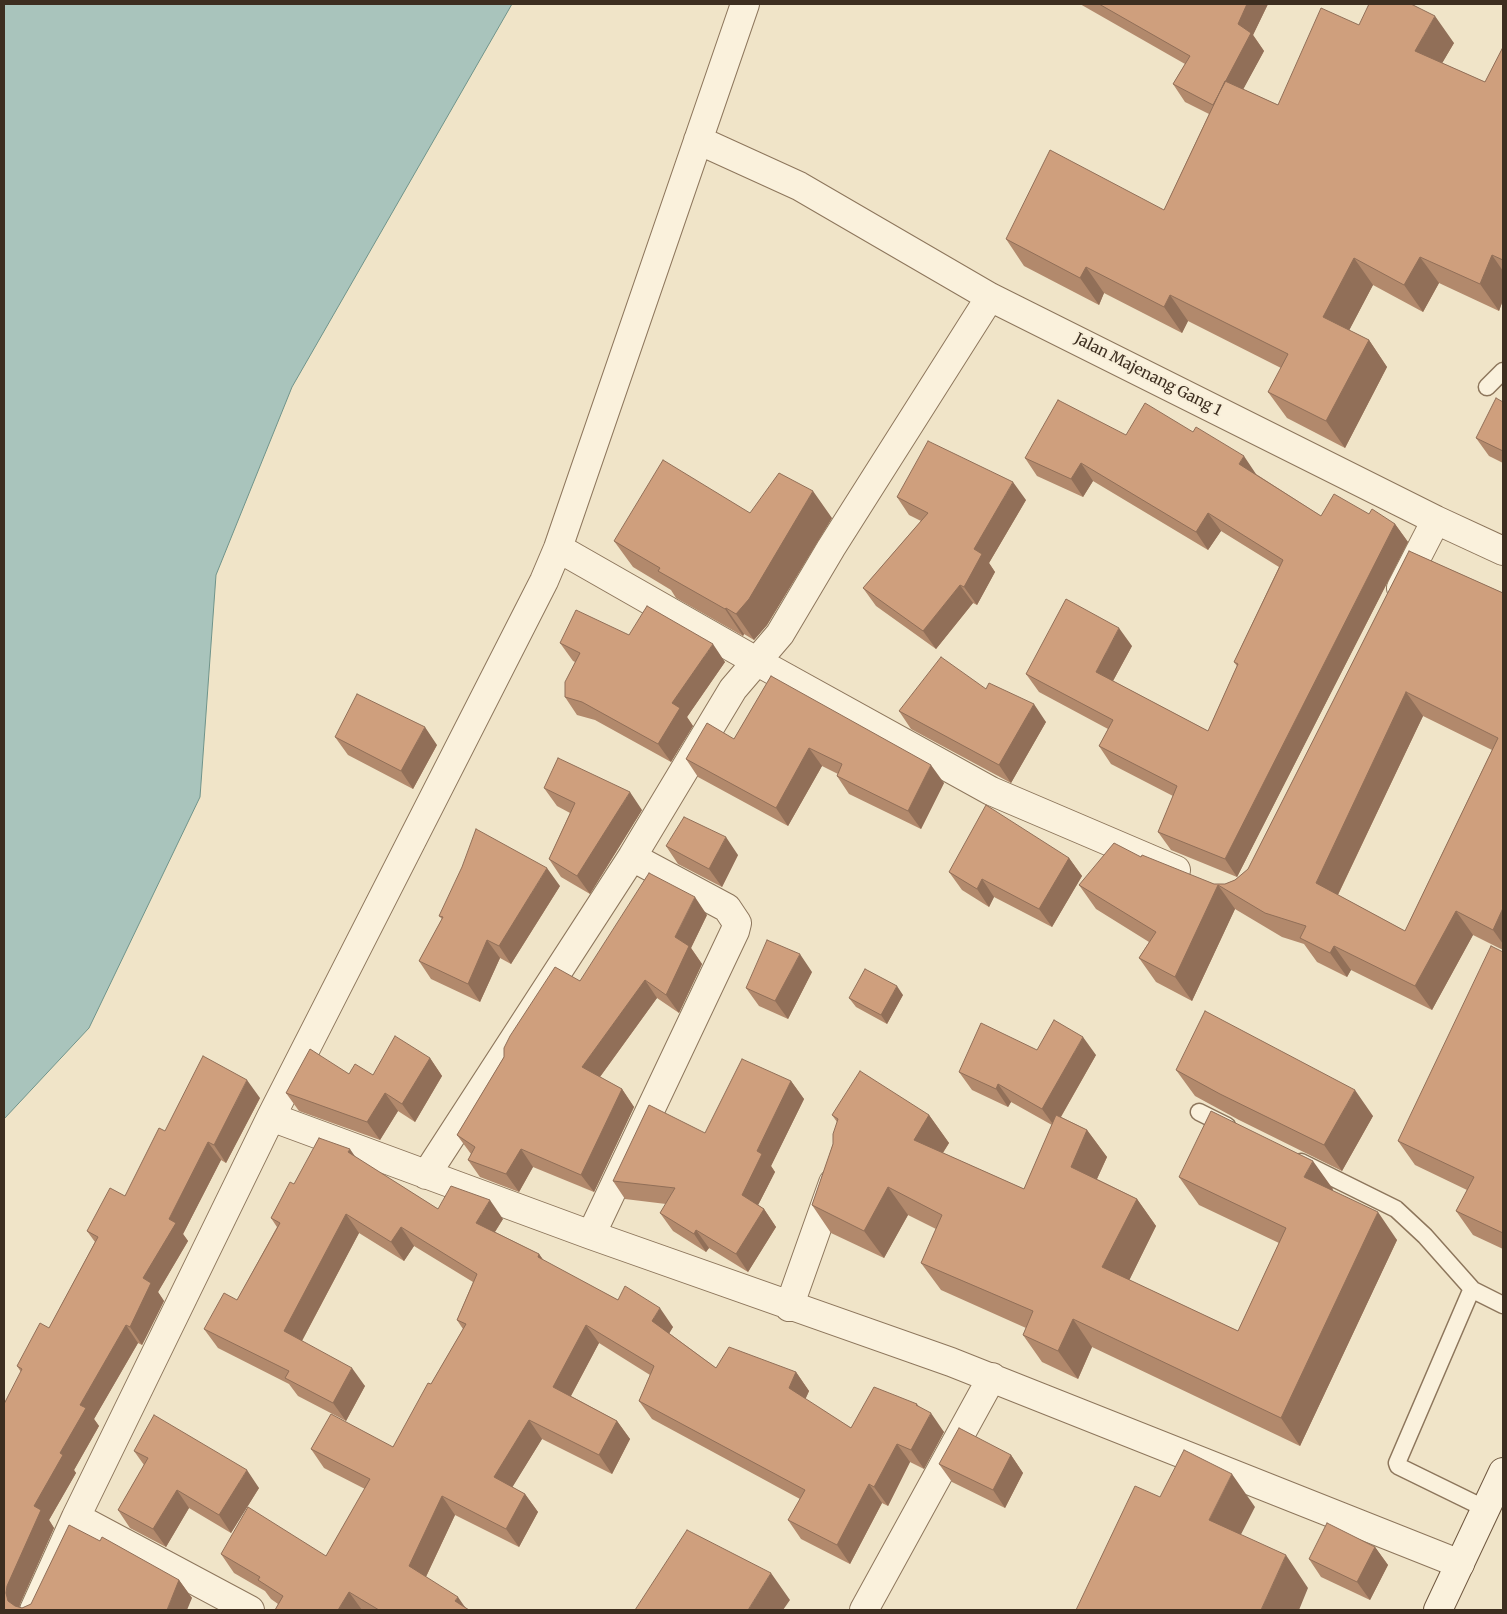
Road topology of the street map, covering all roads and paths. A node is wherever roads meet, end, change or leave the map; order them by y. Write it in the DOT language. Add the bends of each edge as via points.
graph roads {
  1 [pos="745,4"];
  2 [pos="698,140"];
  3 [pos="990,296"];
  4 [pos="1503,371"];
  5 [pos="1487,387"];
  6 [pos="1436,520"];
  7 [pos="558,548"];
  8 [pos="1503,551"];
  9 [pos="1391,609"];
  10 [pos="756,661"];
  11 [pos="632,858"];
  12 [pos="1198,879"];
  13 [pos="1199,1112"];
  14 [pos="271,1117"];
  15 [pos="1244,1134"];
  16 [pos="1289,1156"];
  17 [pos="838,1167"];
  18 [pos="426,1175"];
  19 [pos="591,1235"];
  20 [pos="1472,1290"];
  21 [pos="1503,1305"];
  22 [pos="790,1307"];
  23 [pos="992,1377"];
  24 [pos="1503,1472"];
  25 [pos="1486,1509"];
  26 [pos="76,1517"];
  27 [pos="1460,1564"];
  28 [pos="34,1610"];
  29 [pos="250,1610"];
  30 [pos="864,1610"];
  31 [pos="1438,1610"];
  1 -- 2 [label="street"];
  2 -- 3 [label="street, Jalan Majenang Gang 1" via="799,186"];
  2 -- 7 [label="street"];
  3 -- 6 [label="street, Jalan Majenang Gang 1"];
  3 -- 10 [label="street" via="780,634"];
  4 -- 5 [label="lane"];
  6 -- 8 [label="street, Jalan Majenang Gang 1"];
  6 -- 9 [label="street"];
  7 -- 10 [label="street"];
  7 -- 14 [label="street"];
  10 -- 11 [label="street" via="733,689"];
  10 -- 12 [label="street" via="991,790"];
  11 -- 18 [label="street"];
  11 -- 19 [label="street" via="727,908 737,923"];
  13 -- 15 [label="lane"];
  14 -- 18 [label="street"];
  14 -- 26 [label="street"];
  16 -- 20 [label="lane" via="1396,1209 1425,1236"];
  17 -- 22 [label="street"];
  18 -- 19 [label="street"];
  19 -- 22 [label="street"];
  20 -- 21 [label="lane"];
  20 -- 25 [label="lane" via="1397,1463"];
  22 -- 23 [label="street"];
  23 -- 27 [label="street"];
  23 -- 30 [label="street"];
  24 -- 25 [label="street"];
  25 -- 27 [label="street"];
  26 -- 28 [label="street"];
  26 -- 29 [label="street"];
  27 -- 31 [label="street"];
}
